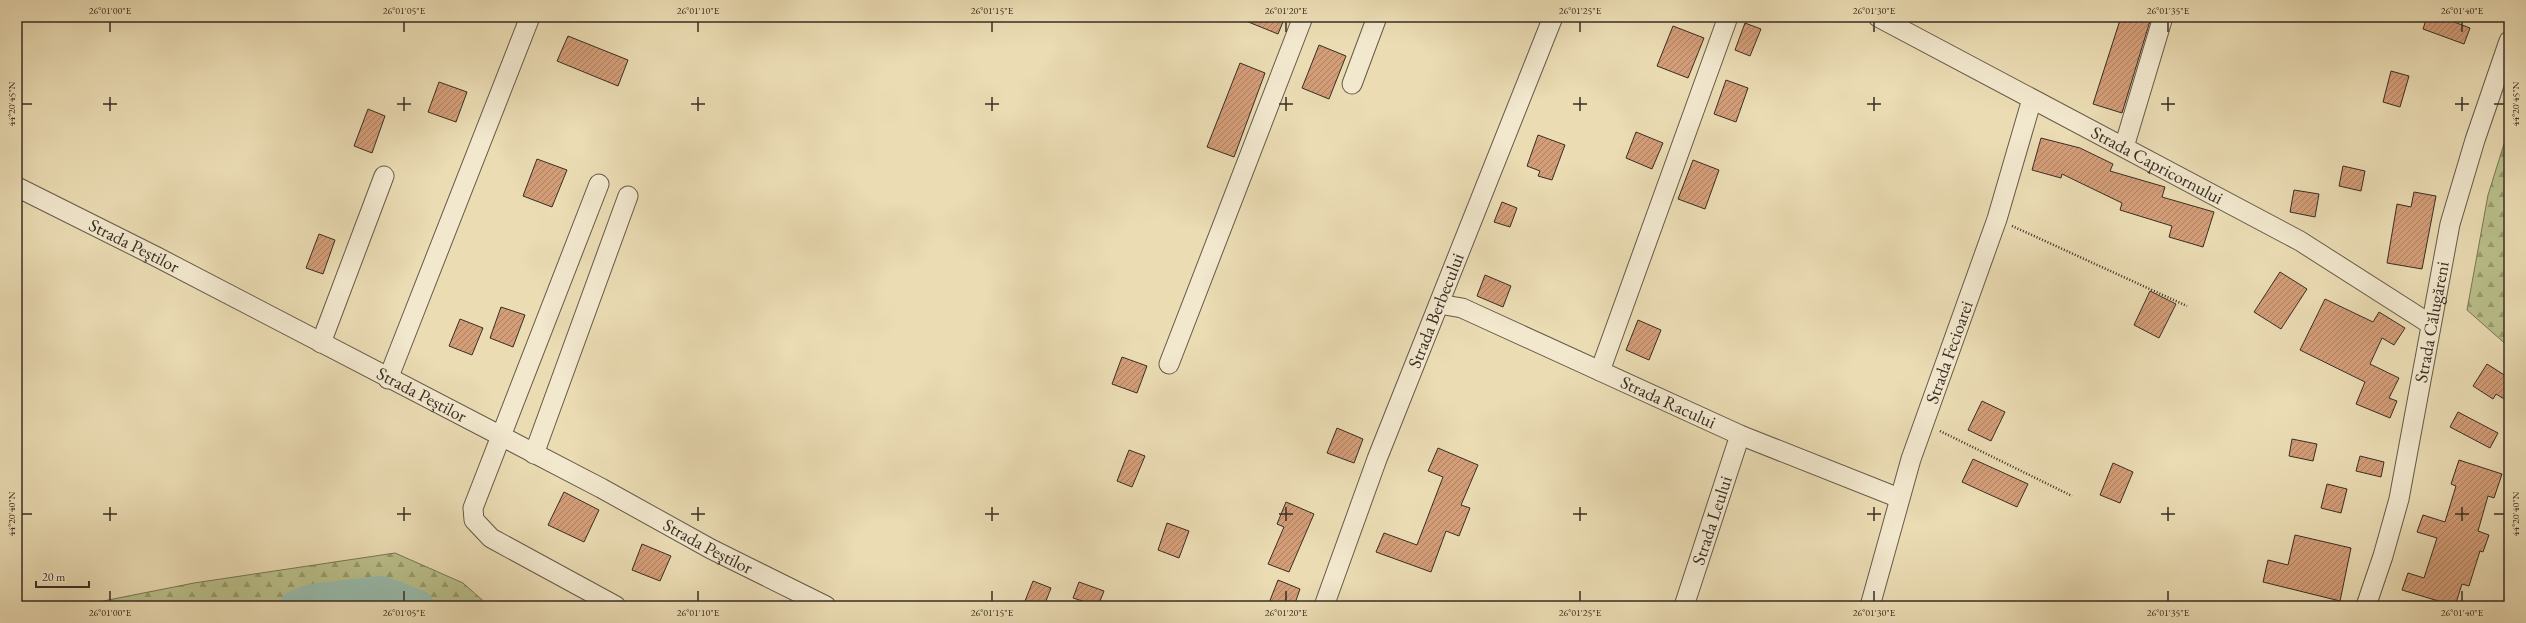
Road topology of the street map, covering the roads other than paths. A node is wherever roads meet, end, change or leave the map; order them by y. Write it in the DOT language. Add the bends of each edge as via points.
graph roads {
  1 [pos="530,17"];
  2 [pos="1303,17"];
  3 [pos="1377,17"];
  4 [pos="1553,17"];
  5 [pos="1728,17"];
  6 [pos="1878,17"];
  7 [pos="2163,17"];
  8 [pos="2509,41"];
  9 [pos="1352,84"];
  10 [pos="2032,99"];
  11 [pos="2124,147"];
  12 [pos="384,176"];
  13 [pos="599,184"];
  14 [pos="18,191"];
  15 [pos="628,196"];
  16 [pos="1439,304"];
  17 [pos="2430,324"];
  18 [pos="321,343"];
  19 [pos="1168,364"];
  20 [pos="1600,371"];
  21 [pos="388,379"];
  22 [pos="1740,435"];
  23 [pos="501,438"];
  24 [pos="534,454"];
  25 [pos="1900,498"];
  26 [pos="616,606"];
  27 [pos="826,606"];
  28 [pos="1324,606"];
  29 [pos="1684,606"];
  30 [pos="1870,606"];
  31 [pos="2366,606"];
  1 -- 21 [label="street"];
  2 -- 19 [label="street"];
  3 -- 9 [label="street"];
  4 -- 16 [label="street, Strada Berbecului"];
  5 -- 20 [label="street"];
  6 -- 10 [label="street, Strada Capricornului"];
  7 -- 11 [label="street"];
  8 -- 17 [label="street, Strada Călugăreni" via="2450,224"];
  10 -- 11 [label="street, Strada Capricornului"];
  10 -- 25 [label="street, Strada Fecioarei" via="1998,219 1911,459"];
  11 -- 17 [label="street, Strada Capricornului" via="2300,241"];
  12 -- 18 [label="street"];
  13 -- 23 [label="street"];
  14 -- 18 [label="street, Strada Peștilor" via="157,257"];
  15 -- 24 [label="street"];
  16 -- 20 [label="street, Strada Racului" via="1462,308"];
  16 -- 28 [label="street, Strada Berbecului" via="1377,459"];
  17 -- 31 [label="street, Strada Călugăreni" via="2399,499"];
  18 -- 21 [label="street, Strada Peștilor"];
  20 -- 22 [label="street, Strada Racului"];
  21 -- 23 [label="street, Strada Peștilor"];
  22 -- 25 [label="street, Strada Racului"];
  22 -- 29 [label="street, Strada Leului"];
  23 -- 24 [label="street, Strada Peștilor"];
  23 -- 26 [label="street" via="475,498 474,520 491,538"];
  24 -- 27 [label="street, Strada Peștilor" via="711,549"];
  25 -- 30 [label="street, Strada Fecioarei"];
}
